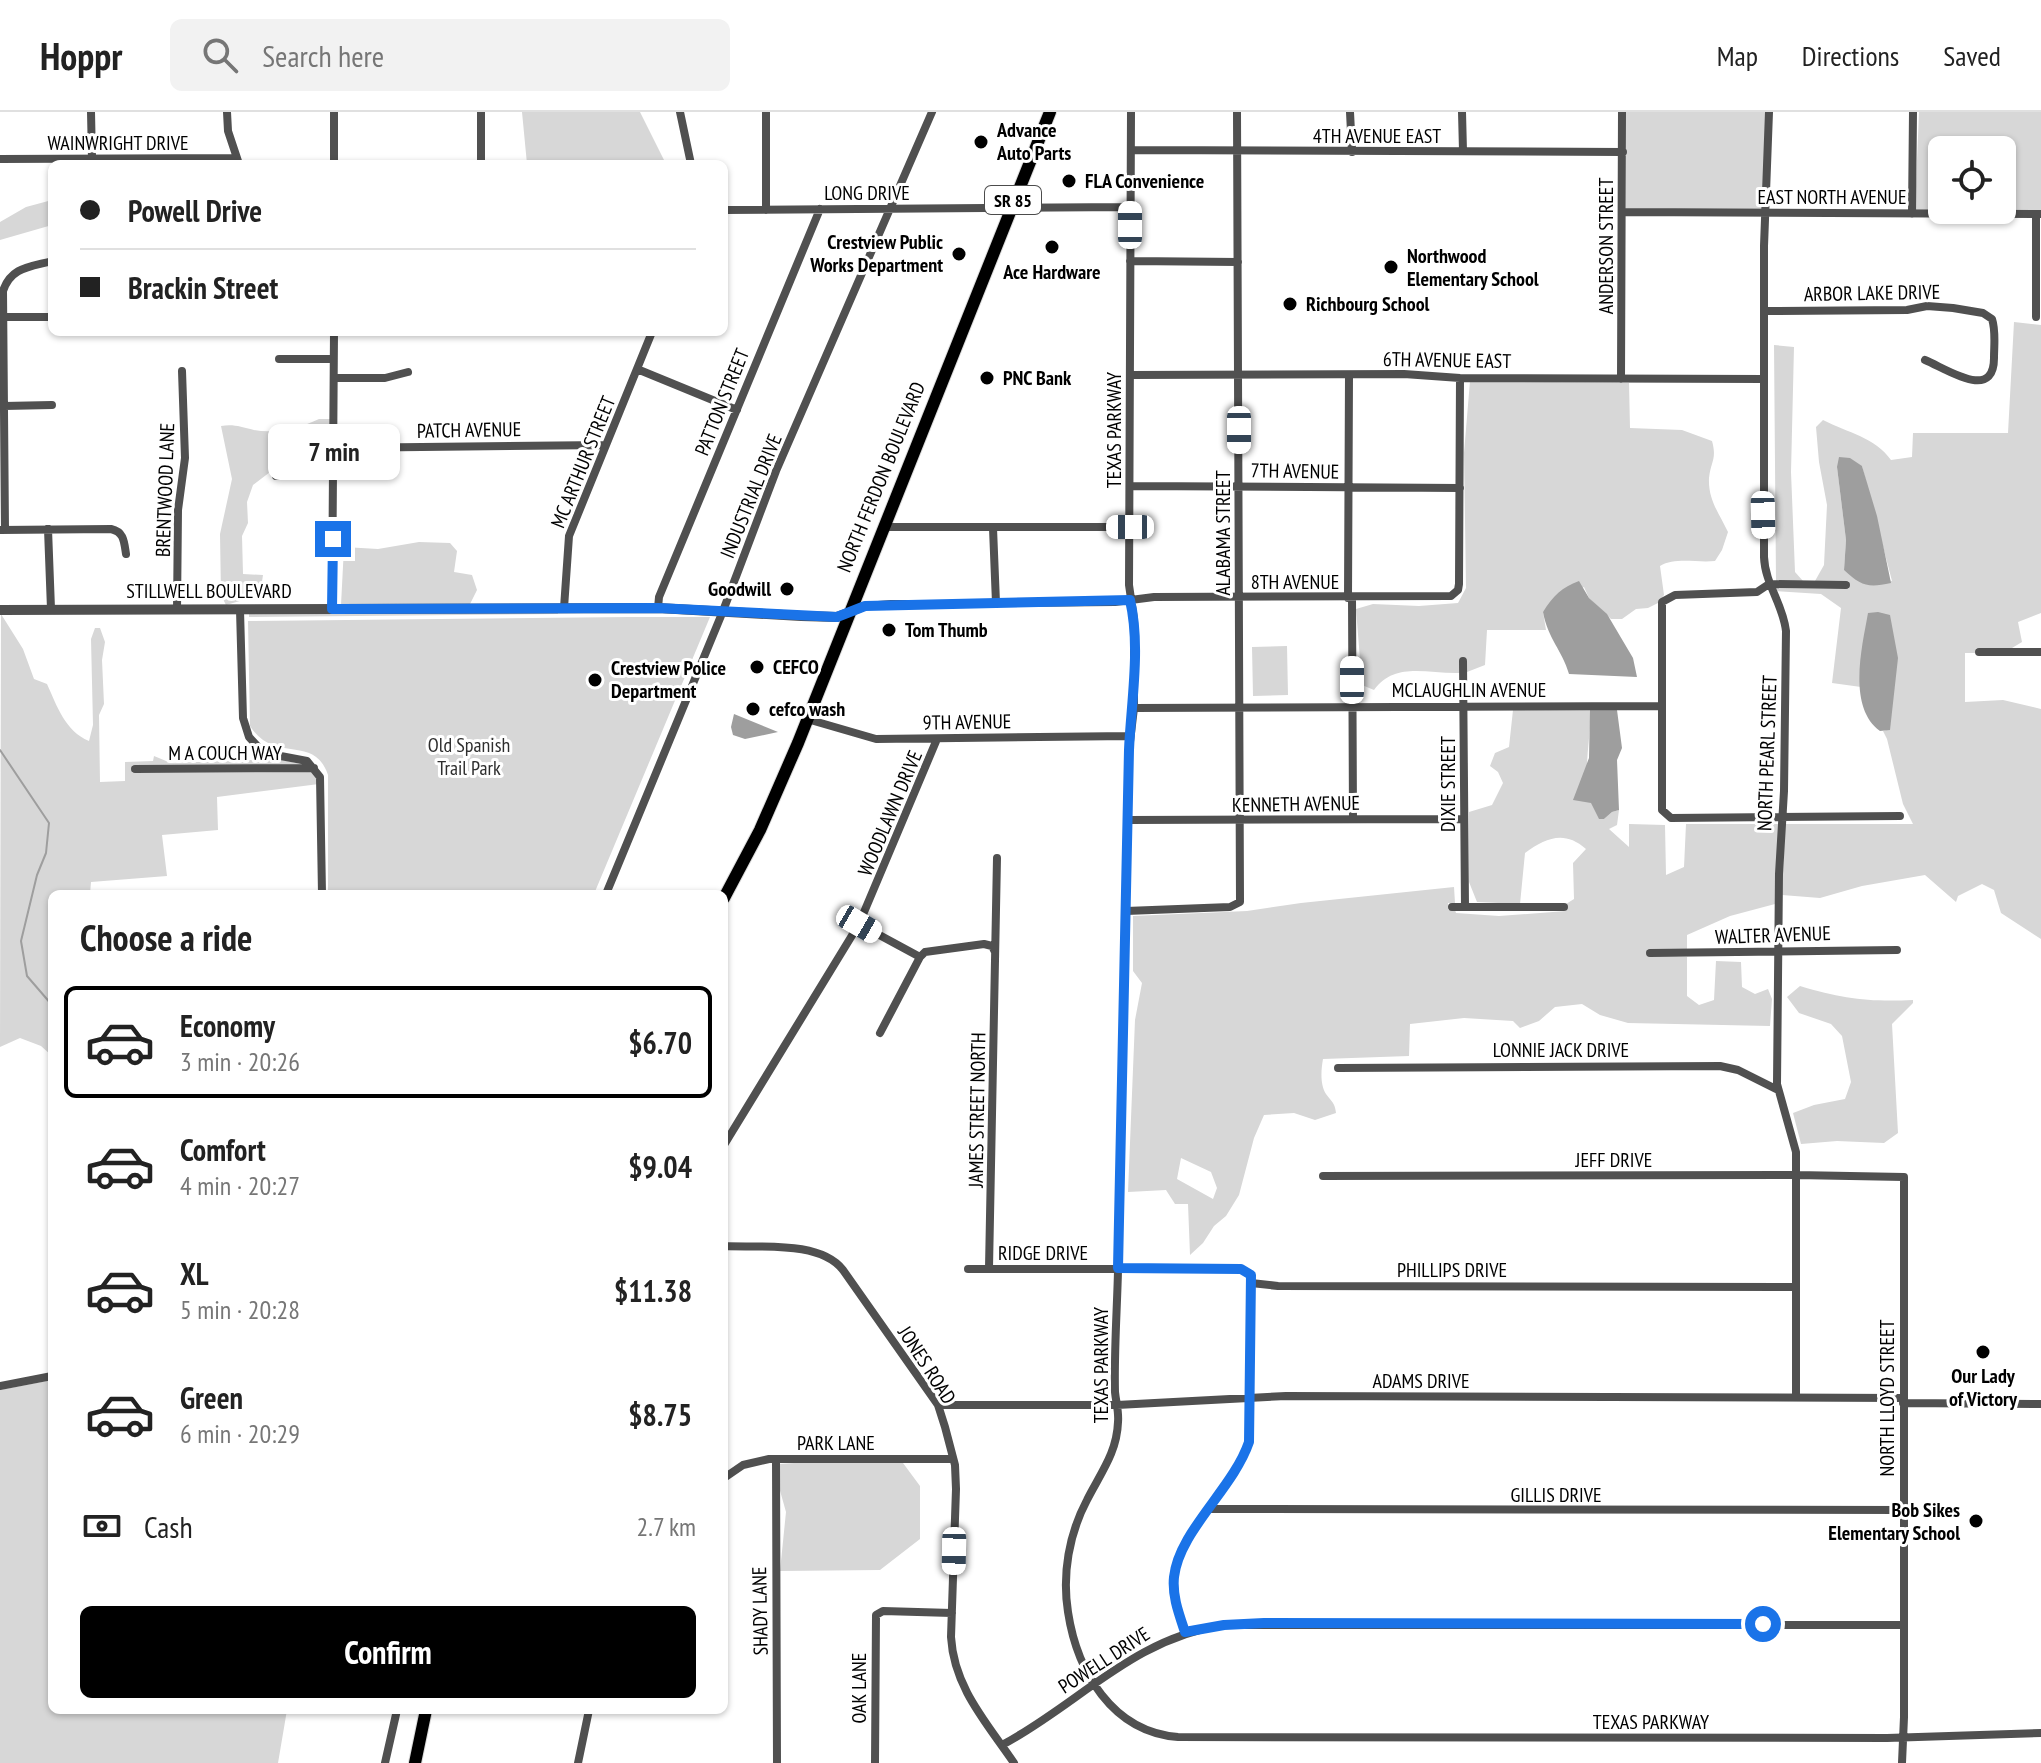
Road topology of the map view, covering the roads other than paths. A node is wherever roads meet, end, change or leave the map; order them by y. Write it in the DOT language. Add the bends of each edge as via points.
graph roads {
  1 [pos="91,112"];
  2 [pos="227,112"];
  3 [pos="334,112"];
  4 [pos="481,112"];
  5 [pos="680,112"];
  6 [pos="766,112"];
  7 [pos="932,112"];
  8 [pos="1050,112"];
  9 [pos="1131,112"];
  10 [pos="1237,112"];
  11 [pos="1350,112"];
  12 [pos="1462,112"];
  13 [pos="1622,112"];
  14 [pos="1769,112"];
  15 [pos="1913,112"];
  16 [pos="1131,150"];
  17 [pos="1463,151"];
  18 [pos="1238,152"];
  19 [pos="1352,152"];
  20 [pos="1623,152"];
  21 [pos="0,159"];
  22 [pos="92,159"];
  23 [pos="113,160"];
  24 [pos="238,160"];
  25 [pos="334,160"];
  26 [pos="481,160"];
  27 [pos="690,160"];
  28 [pos="1130,207"];
  29 [pos="891,208"];
  30 [pos="1010,208"];
  31 [pos="820,209"];
  32 [pos="728,210"];
  33 [pos="766,210"];
  34 [pos="1622,212"];
  35 [pos="1767,213"];
  36 [pos="1912,214"];
  37 [pos="2039,214"];
  38 [pos="1130,261"];
  39 [pos="48,262"];
  40 [pos="1238,262"];
  41 [pos="1765,311"];
  42 [pos="3,317"];
  43 [pos="48,317"];
  44 [pos="2036,317"];
  45 [pos="334,336"];
  46 [pos="650,336"];
  47 [pos="279,359"];
  48 [pos="333,359"];
  49 [pos="1925,360"];
  50 [pos="637,369"];
  51 [pos="182,371"];
  52 [pos="408,372"];
  53 [pos="1239,374"];
  54 [pos="1130,375"];
  55 [pos="1349,375"];
  56 [pos="334,378"];
  57 [pos="1460,378"];
  58 [pos="1621,379"];
  59 [pos="1764,379"];
  60 [pos="52,405"];
  61 [pos="4,406"];
  62 [pos="737,410"];
  63 [pos="605,445"];
  64 [pos="333,448"];
  65 [pos="276,476"];
  66 [pos="333,476"];
  67 [pos="1130,486"];
  68 [pos="1239,487"];
  69 [pos="1348,488"];
  70 [pos="1460,488"];
  71 [pos="884,527"];
  72 [pos="1130,527"];
  73 [pos="993,528"];
  74 [pos="48,529"];
  75 [pos="2,530"];
  76 [pos="126,554"];
  77 [pos="1769,584"];
  78 [pos="1846,585"];
  79 [pos="1240,598"];
  80 [pos="1350,598"];
  81 [pos="1130,600"];
  82 [pos="996,603"];
  83 [pos="564,608"];
  84 [pos="658,608"];
  85 [pos="51,609"];
  86 [pos="332,609"];
  87 [pos="0,610"];
  88 [pos="177,610"];
  89 [pos="240,610"];
  90 [pos="723,611"];
  91 [pos="848,613"];
  92 [pos="1979,652"];
  93 [pos="2041,652"];
  94 [pos="1463,661"];
  95 [pos="1660,706"];
  96 [pos="1240,707"];
  97 [pos="1352,707"];
  98 [pos="1464,707"];
  99 [pos="1134,708"];
  100 [pos="807,719"];
  101 [pos="1130,736"];
  102 [pos="937,739"];
  103 [pos="315,768"];
  104 [pos="135,769"];
  105 [pos="1900,816"];
  106 [pos="1783,817"];
  107 [pos="1353,819"];
  108 [pos="1464,819"];
  109 [pos="1128,820"];
  110 [pos="1241,820"];
  111 [pos="997,858"];
  112 [pos="322,890"];
  113 [pos="608,890"];
  114 [pos="728,890"];
  115 [pos="1452,907"];
  116 [pos="1465,907"];
  117 [pos="1564,907"];
  118 [pos="1126,911"];
  119 [pos="859,924"];
  120 [pos="1897,950"];
  121 [pos="1779,951"];
  122 [pos="995,952"];
  123 [pos="1650,953"];
  124 [pos="920,957"];
  125 [pos="880,1033"];
  126 [pos="1338,1068"];
  127 [pos="1778,1090"];
  128 [pos="728,1138"];
  129 [pos="1796,1175"];
  130 [pos="1323,1176"];
  131 [pos="1904,1177"];
  132 [pos="728,1246"];
  133 [pos="989,1268"];
  134 [pos="1118,1268"];
  135 [pos="968,1269"];
  136 [pos="1251,1283"];
  137 [pos="1796,1287"];
  138 [pos="48,1377"];
  139 [pos="0,1386"];
  140 [pos="1251,1397"];
  141 [pos="1796,1397"];
  142 [pos="1903,1400"];
  143 [pos="2041,1404"];
  144 [pos="938,1405"];
  145 [pos="1117,1405"];
  146 [pos="776,1459"];
  147 [pos="953,1459"];
  148 [pos="728,1475"];
  149 [pos="1210,1509"];
  150 [pos="1903,1510"];
  151 [pos="952,1613"];
  152 [pos="1904,1625"];
  153 [pos="1185,1632"];
  154 [pos="1093,1685"];
  155 [pos="396,1714"];
  156 [pos="425,1714"];
  157 [pos="588,1714"];
  158 [pos="2041,1733"];
  159 [pos="1903,1737"];
  160 [pos="1002,1745"];
  161 [pos="385,1763"];
  162 [pos="415,1763"];
  163 [pos="578,1763"];
  164 [pos="777,1763"];
  165 [pos="875,1763"];
  166 [pos="1014,1763"];
  167 [pos="1902,1763"];
  1 -- 22 [label="street"];
  2 -- 24 [label="street"];
  3 -- 25 [label="street"];
  4 -- 26 [label="street"];
  5 -- 27 [label="street"];
  6 -- 33 [label="street"];
  7 -- 29 [label="street, INDUSTRIAL DRIVE"];
  8 -- 30 [label="main road, NORTH FERDON BOULEVARD / SR 85"];
  9 -- 16 [label="street, TEXAS PARKWAY"];
  10 -- 18 [label="street, ALABAMA STREET"];
  11 -- 19 [label="street"];
  12 -- 17 [label="street"];
  13 -- 20 [label="street, ANDERSON STREET"];
  14 -- 35 [label="street, NORTH PEARL STREET"];
  15 -- 36 [label="street"];
  16 -- 18 [label="street, 4TH AVENUE EAST"];
  16 -- 28 [label="street, TEXAS PARKWAY"];
  17 -- 19 [label="street, 4TH AVENUE EAST"];
  17 -- 20 [label="street, 4TH AVENUE EAST"];
  18 -- 19 [label="street, 4TH AVENUE EAST"];
  18 -- 40 [label="street, ALABAMA STREET"];
  20 -- 34 [label="street, ANDERSON STREET"];
  21 -- 22 [label="street, WAINWRIGHT DRIVE"];
  22 -- 23 [label="street, WAINWRIGHT DRIVE"];
  28 -- 30 [label="street, LONG DRIVE"];
  28 -- 38 [label="street, TEXAS PARKWAY"];
  29 -- 30 [label="street, LONG DRIVE"];
  29 -- 31 [label="street, LONG DRIVE"];
  29 -- 90 [label="street, INDUSTRIAL DRIVE" via="776,471"];
  30 -- 71 [label="main road, NORTH FERDON BOULEVARD / SR 85"];
  31 -- 33 [label="street, LONG DRIVE"];
  31 -- 62 [label="street, PATTON STREET"];
  32 -- 33 [label="street, LONG DRIVE"];
  34 -- 35 [label="street, EAST NORTH AVENUE"];
  34 -- 58 [label="street, ANDERSON STREET"];
  35 -- 36 [label="street, EAST NORTH AVENUE"];
  35 -- 41 [label="street, NORTH PEARL STREET"];
  36 -- 37 [label="street, EAST NORTH AVENUE"];
  37 -- 44 [label="street"];
  38 -- 40 [label="street"];
  38 -- 54 [label="street, TEXAS PARKWAY"];
  39 -- 42 [label="street" via="7,279"];
  40 -- 53 [label="street, ALABAMA STREET"];
  41 -- 49 [label="street, ARBOR LAKE DRIVE" via="1927,306 1983,313 1992,319 1994,367 1988,378 1967,379"];
  41 -- 59 [label="street, NORTH PEARL STREET"];
  42 -- 43 [label="street"];
  42 -- 61 [label="street"];
  45 -- 48 [label="street"];
  46 -- 50 [label="street, MC ARTHUR STREET"];
  47 -- 48 [label="street"];
  48 -- 56 [label="street"];
  50 -- 62 [label="street"];
  50 -- 63 [label="street, MC ARTHUR STREET"];
  51 -- 88 [label="street, BRENTWOOD LANE" via="185,458 178,510"];
  52 -- 56 [label="street" via="385,378"];
  53 -- 54 [label="street, 6TH AVENUE EAST"];
  53 -- 55 [label="street, 6TH AVENUE EAST"];
  53 -- 68 [label="street, ALABAMA STREET"];
  54 -- 67 [label="street, TEXAS PARKWAY"];
  55 -- 57 [label="street, 6TH AVENUE EAST"];
  55 -- 69 [label="street"];
  56 -- 64 [label="street"];
  57 -- 58 [label="street, 6TH AVENUE EAST"];
  57 -- 70 [label="street"];
  58 -- 59 [label="street, 6TH AVENUE EAST"];
  59 -- 77 [label="street, NORTH PEARL STREET" via="1764,572"];
  60 -- 61 [label="street"];
  61 -- 75 [label="street"];
  62 -- 84 [label="street, PATTON STREET"];
  63 -- 64 [label="street, PATCH AVENUE"];
  63 -- 83 [label="street, MC ARTHUR STREET" via="569,536"];
  64 -- 66 [label="street"];
  65 -- 66 [label="street"];
  66 -- 86 [label="street"];
  67 -- 68 [label="street, 7TH AVENUE"];
  67 -- 72 [label="street, TEXAS PARKWAY"];
  68 -- 69 [label="street, 7TH AVENUE"];
  68 -- 79 [label="street, ALABAMA STREET"];
  69 -- 70 [label="street, 7TH AVENUE"];
  69 -- 80 [label="street"];
  70 -- 80 [label="street, 8TH AVENUE" via="1455,593"];
  71 -- 73 [label="street"];
  71 -- 91 [label="main road, NORTH FERDON BOULEVARD / SR 85"];
  72 -- 73 [label="street"];
  72 -- 81 [label="street, TEXAS PARKWAY"];
  73 -- 82 [label="street"];
  74 -- 75 [label="street"];
  74 -- 76 [label="street" via="118,531"];
  74 -- 85 [label="street"];
  77 -- 78 [label="street"];
  77 -- 95 [label="street" via="1757,592 1675,595 1664,600"];
  77 -- 106 [label="street, NORTH PEARL STREET" via="1786,631"];
  79 -- 80 [label="street, 8TH AVENUE"];
  79 -- 81 [label="street, 8TH AVENUE"];
  79 -- 96 [label="street, ALABAMA STREET"];
  80 -- 97 [label="street"];
  81 -- 82 [label="street, 8TH AVENUE"];
  81 -- 99 [label="street, TEXAS PARKWAY"];
  82 -- 91 [label="street, 8TH AVENUE" via="865,606"];
  83 -- 84 [label="street, STILLWELL BOULEVARD"];
  83 -- 86 [label="street, STILLWELL BOULEVARD"];
  84 -- 90 [label="street, STILLWELL BOULEVARD"];
  85 -- 87 [label="street, STILLWELL BOULEVARD"];
  85 -- 88 [label="street, STILLWELL BOULEVARD"];
  86 -- 89 [label="street, STILLWELL BOULEVARD"];
  88 -- 89 [label="street, STILLWELL BOULEVARD"];
  89 -- 103 [label="street" via="243,718 249,737 270,754 302,759"];
  90 -- 91 [label="street, STILLWELL BOULEVARD" via="837,617"];
  90 -- 113 [label="street, INDUSTRIAL DRIVE"];
  91 -- 100 [label="main road, NORTH FERDON BOULEVARD / SR 85"];
  92 -- 93 [label="street"];
  94 -- 98 [label="street, DIXIE STREET"];
  95 -- 98 [label="street, MCLAUGHLIN AVENUE"];
  95 -- 106 [label="street" via="1665,814"];
  96 -- 97 [label="street, MCLAUGHLIN AVENUE"];
  96 -- 99 [label="street, MCLAUGHLIN AVENUE"];
  96 -- 110 [label="street, ALABAMA STREET"];
  97 -- 98 [label="street, MCLAUGHLIN AVENUE"];
  97 -- 107 [label="street"];
  98 -- 108 [label="street, DIXIE STREET"];
  99 -- 101 [label="street, TEXAS PARKWAY"];
  100 -- 102 [label="street, 9TH AVENUE" via="867,738"];
  100 -- 114 [label="main road, NORTH FERDON BOULEVARD / SR 85"];
  101 -- 102 [label="street, 9TH AVENUE"];
  101 -- 109 [label="street, TEXAS PARKWAY"];
  102 -- 119 [label="street, WOODLAWN DRIVE"];
  103 -- 104 [label="street, M A COUCH WAY"];
  103 -- 112 [label="street" via="322,785"];
  105 -- 106 [label="street"];
  106 -- 121 [label="street, NORTH PEARL STREET"];
  107 -- 108 [label="street, KENNETH AVENUE"];
  107 -- 110 [label="street, KENNETH AVENUE"];
  108 -- 116 [label="street, DIXIE STREET"];
  109 -- 110 [label="street, KENNETH AVENUE"];
  109 -- 118 [label="street, TEXAS PARKWAY"];
  110 -- 118 [label="street, ALABAMA STREET" via="1238,905"];
  111 -- 122 [label="street, JAMES STREET NORTH"];
  115 -- 116 [label="street"];
  116 -- 117 [label="street"];
  118 -- 134 [label="street, TEXAS PARKWAY"];
  119 -- 124 [label="street"];
  119 -- 128 [label="street, WOODLAWN DRIVE"];
  120 -- 121 [label="street, WALTER AVENUE"];
  121 -- 123 [label="street, WALTER AVENUE"];
  121 -- 127 [label="street, NORTH PEARL STREET"];
  122 -- 124 [label="street" via="984,944"];
  122 -- 133 [label="street, JAMES STREET NORTH"];
  124 -- 125 [label="street"];
  126 -- 127 [label="street, LONNIE JACK DRIVE" via="1720,1066"];
  127 -- 129 [label="street, NORTH PEARL STREET" via="1795,1144"];
  129 -- 130 [label="street, JEFF DRIVE"];
  129 -- 131 [label="street, JEFF DRIVE"];
  129 -- 137 [label="street, NORTH PEARL STREET"];
  131 -- 142 [label="street, NORTH LLOYD STREET"];
  132 -- 144 [label="street, JONES ROAD" via="828,1256"];
  133 -- 134 [label="street, RIDGE DRIVE"];
  133 -- 135 [label="street, RIDGE DRIVE"];
  134 -- 136 [label="street, PHILLIPS DRIVE" via="1241,1269 1251,1275"];
  134 -- 145 [label="street, TEXAS PARKWAY"];
  136 -- 137 [label="street, PHILLIPS DRIVE"];
  136 -- 140 [label="street"];
  137 -- 141 [label="street, NORTH PEARL STREET"];
  138 -- 139 [label="street"];
  140 -- 141 [label="street, ADAMS DRIVE"];
  140 -- 145 [label="street, ADAMS DRIVE"];
  140 -- 149 [label="street" via="1246,1451"];
  141 -- 142 [label="street, ADAMS DRIVE"];
  142 -- 143 [label="street, ADAMS DRIVE"];
  142 -- 150 [label="street, NORTH LLOYD STREET"];
  144 -- 145 [label="street, ADAMS DRIVE"];
  144 -- 147 [label="street, JONES ROAD"];
  145 -- 154 [label="street, TEXAS PARKWAY" via="1115,1443 1076,1523 1067,1563 1073,1637"];
  146 -- 147 [label="street, PARK LANE"];
  146 -- 148 [label="street, PARK LANE" via="743,1465"];
  146 -- 164 [label="street, SHADY LANE"];
  147 -- 151 [label="street, JONES ROAD"];
  149 -- 150 [label="street, GILLIS DRIVE"];
  149 -- 153 [label="street" via="1181,1550 1174,1578"];
  150 -- 152 [label="street, NORTH LLOYD STREET"];
  151 -- 160 [label="street, JONES ROAD" via="957,1675"];
  151 -- 165 [label="street, OAK LANE" via="877,1614"];
  152 -- 153 [label="street, POWELL DRIVE" via="1312,1623 1224,1625"];
  152 -- 159 [label="street, NORTH LLOYD STREET"];
  153 -- 154 [label="street, POWELL DRIVE" via="1142,1651"];
  154 -- 159 [label="street, TEXAS PARKWAY" via="1123,1718 1144,1730 1178,1737"];
  154 -- 160 [label="street, POWELL DRIVE"];
  155 -- 161 [label="street"];
  156 -- 162 [label="main road"];
  157 -- 163 [label="street"];
  158 -- 159 [label="street, TEXAS PARKWAY"];
  159 -- 167 [label="street, NORTH LLOYD STREET"];
  160 -- 166 [label="street, JONES ROAD"];
}
